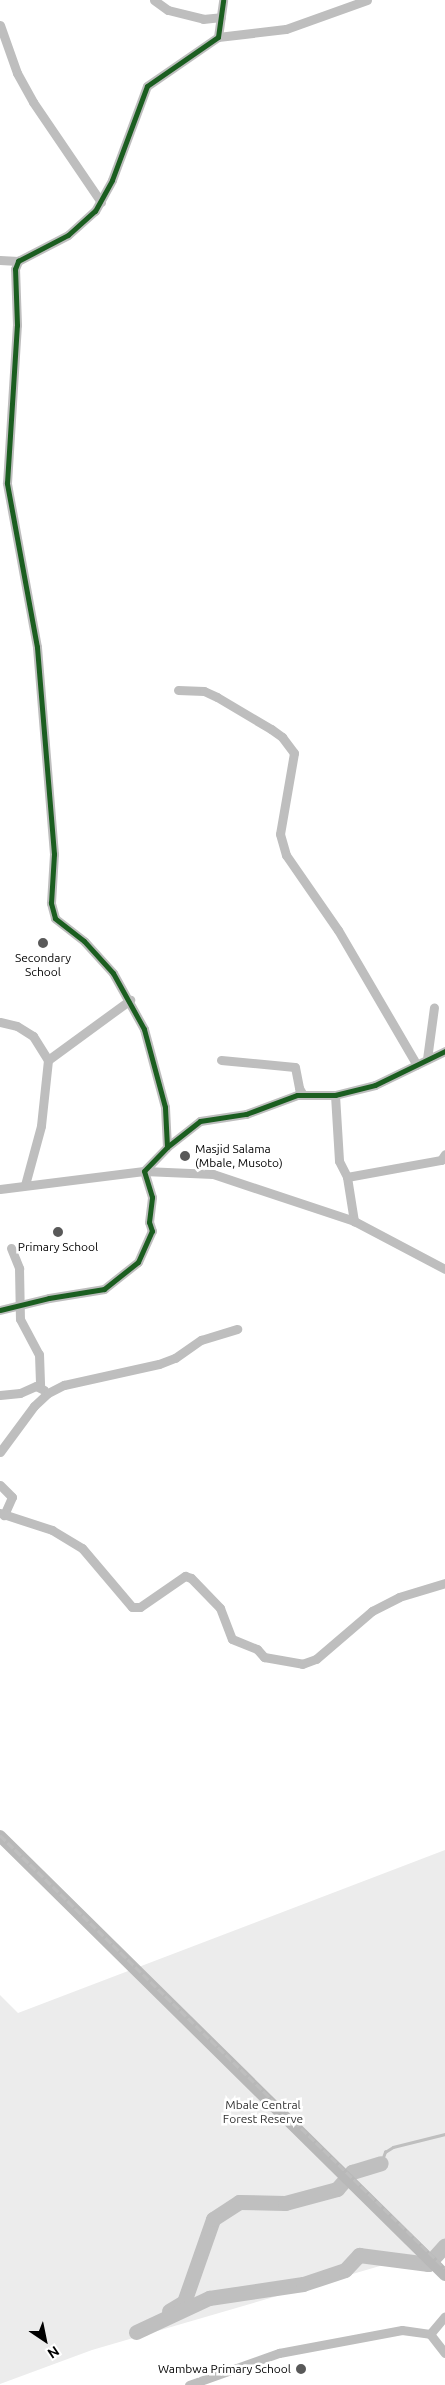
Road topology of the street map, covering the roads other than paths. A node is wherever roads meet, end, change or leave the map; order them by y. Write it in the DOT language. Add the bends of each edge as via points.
graph roads {
  1 [pos="154,0"];
  2 [pos="223,0"];
  3 [pos="368,0"];
  4 [pos="221,17"];
  5 [pos="0,25"];
  6 [pos="218,37"];
  7 [pos="101,202"];
  8 [pos="0,260"];
  9 [pos="18,261"];
  10 [pos="8,471"];
  11 [pos="0,486"];
  12 [pos="178,690"];
  13 [pos="130,1000"];
  14 [pos="434,1007"];
  15 [pos="0,1022"];
  16 [pos="445,1051"];
  17 [pos="48,1060"];
  18 [pos="221,1060"];
  19 [pos="427,1060"];
  20 [pos="417,1065"];
  21 [pos="304,1095"];
  22 [pos="335,1095"];
  23 [pos="167,1147"];
  24 [pos="445,1154"];
  25 [pos="144,1171"];
  26 [pos="346,1177"];
  27 [pos="25,1185"];
  28 [pos="0,1189"];
  29 [pos="354,1221"];
  30 [pos="11,1248"];
  31 [pos="445,1269"];
  32 [pos="18,1306"];
  33 [pos="0,1310"];
  34 [pos="237,1329"];
  35 [pos="40,1386"];
  36 [pos="48,1393"];
  37 [pos="0,1395"];
  38 [pos="0,1452"];
  39 [pos="0,1485"];
  40 [pos="2,1514"];
  41 [pos="445,1583"];
  42 [pos="0,1836"];
  43 [pos="442,2272"];
  44 [pos="445,2316"];
  45 [pos="430,2334"];
  46 [pos="445,2353"];
  47 [pos="189,2385"];
  1 -- 4 [label="street" via="168,10 203,19"];
  2 -- 4 [label="street"];
  3 -- 6 [label="street" via="286,29"];
  4 -- 6 [label="street"];
  5 -- 7 [label="street" via="17,73 33,102"];
  6 -- 7 [label="street" via="147,86 124,151"];
  7 -- 9 [label="street" via="84,224"];
  8 -- 9 [label="street"];
  9 -- 10 [label="street" via="15,269 17,325"];
  10 -- 11 [label="street"];
  10 -- 13 [label="street" via="10,508 37,648 54,854 51,903 55,918 104,962"];
  12 -- 20 [label="street" via="204,691 217,697 271,729 294,753 280,834 286,856 338,930"];
  13 -- 17 [label="street"];
  13 -- 23 [label="street" via="146,1034 159,1081 167,1115"];
  14 -- 19 [label="street"];
  15 -- 17 [label="street" via="17,1026 33,1036"];
  16 -- 19 [label="street"];
  17 -- 27 [label="street" via="42,1117"];
  18 -- 21 [label="street" via="295,1067 299,1088"];
  19 -- 20 [label="street"];
  20 -- 22 [label="street" via="375,1085"];
  21 -- 22 [label="street"];
  21 -- 23 [label="street" via="246,1114 200,1121"];
  22 -- 26 [label="street" via="339,1161"];
  23 -- 25 [label="street"];
  24 -- 26 [label="street" via="441,1160"];
  25 -- 27 [label="street"];
  25 -- 29 [label="street" via="213,1174"];
  25 -- 32 [label="street" via="152,1197 148,1222 152,1231 138,1262 104,1289"];
  26 -- 29 [label="street"];
  27 -- 28 [label="street"];
  29 -- 31 [label="street"];
  30 -- 32 [label="street" via="19,1268"];
  32 -- 33 [label="street"];
  32 -- 35 [label="street" via="20,1319 39,1354"];
  34 -- 36 [label="street" via="201,1340 175,1358 159,1364 77,1380"];
  35 -- 36 [label="street"];
  35 -- 37 [label="street"];
  36 -- 38 [label="street" via="24,1418"];
  39 -- 40 [label="street" via="12,1497"];
  40 -- 41 [label="street" via="52,1530 82,1548 132,1608 140,1607 185,1576 191,1578 220,1608 232,1639 258,1649 264,1657 302,1664 316,1659 372,1611 399,1597"];
  42 -- 43 [label="main road"];
  44 -- 45 [label="street"];
  45 -- 46 [label="street"];
  45 -- 47 [label="street" via="402,2330 310,2346 221,2371"];
}
